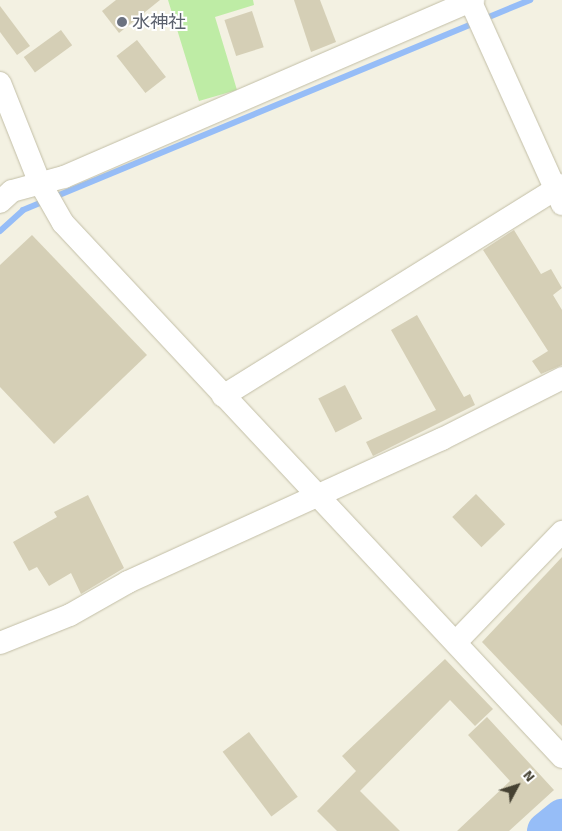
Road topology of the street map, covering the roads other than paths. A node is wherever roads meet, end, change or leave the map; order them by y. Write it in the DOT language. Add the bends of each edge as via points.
graph roads {
  1 [pos="471,0"];
  2 [pos="0,83"];
  3 [pos="39,181"];
  4 [pos="560,193"];
  5 [pos="0,202"];
  6 [pos="562,378"];
  7 [pos="223,396"];
  8 [pos="320,495"];
  9 [pos="562,532"];
  10 [pos="456,642"];
  11 [pos="0,644"];
  12 [pos="562,756"];
  1 -- 3 [label="street" via="64,177"];
  1 -- 4 [label="street"];
  2 -- 3 [label="street"];
  3 -- 5 [label="street" via="12,191"];
  3 -- 7 [label="street" via="63,223"];
  4 -- 7 [label="street"];
  6 -- 8 [label="street"];
  7 -- 8 [label="street"];
  8 -- 10 [label="street"];
  8 -- 11 [label="street" via="128,582 70,615"];
  9 -- 10 [label="street"];
  10 -- 12 [label="street"];
}
